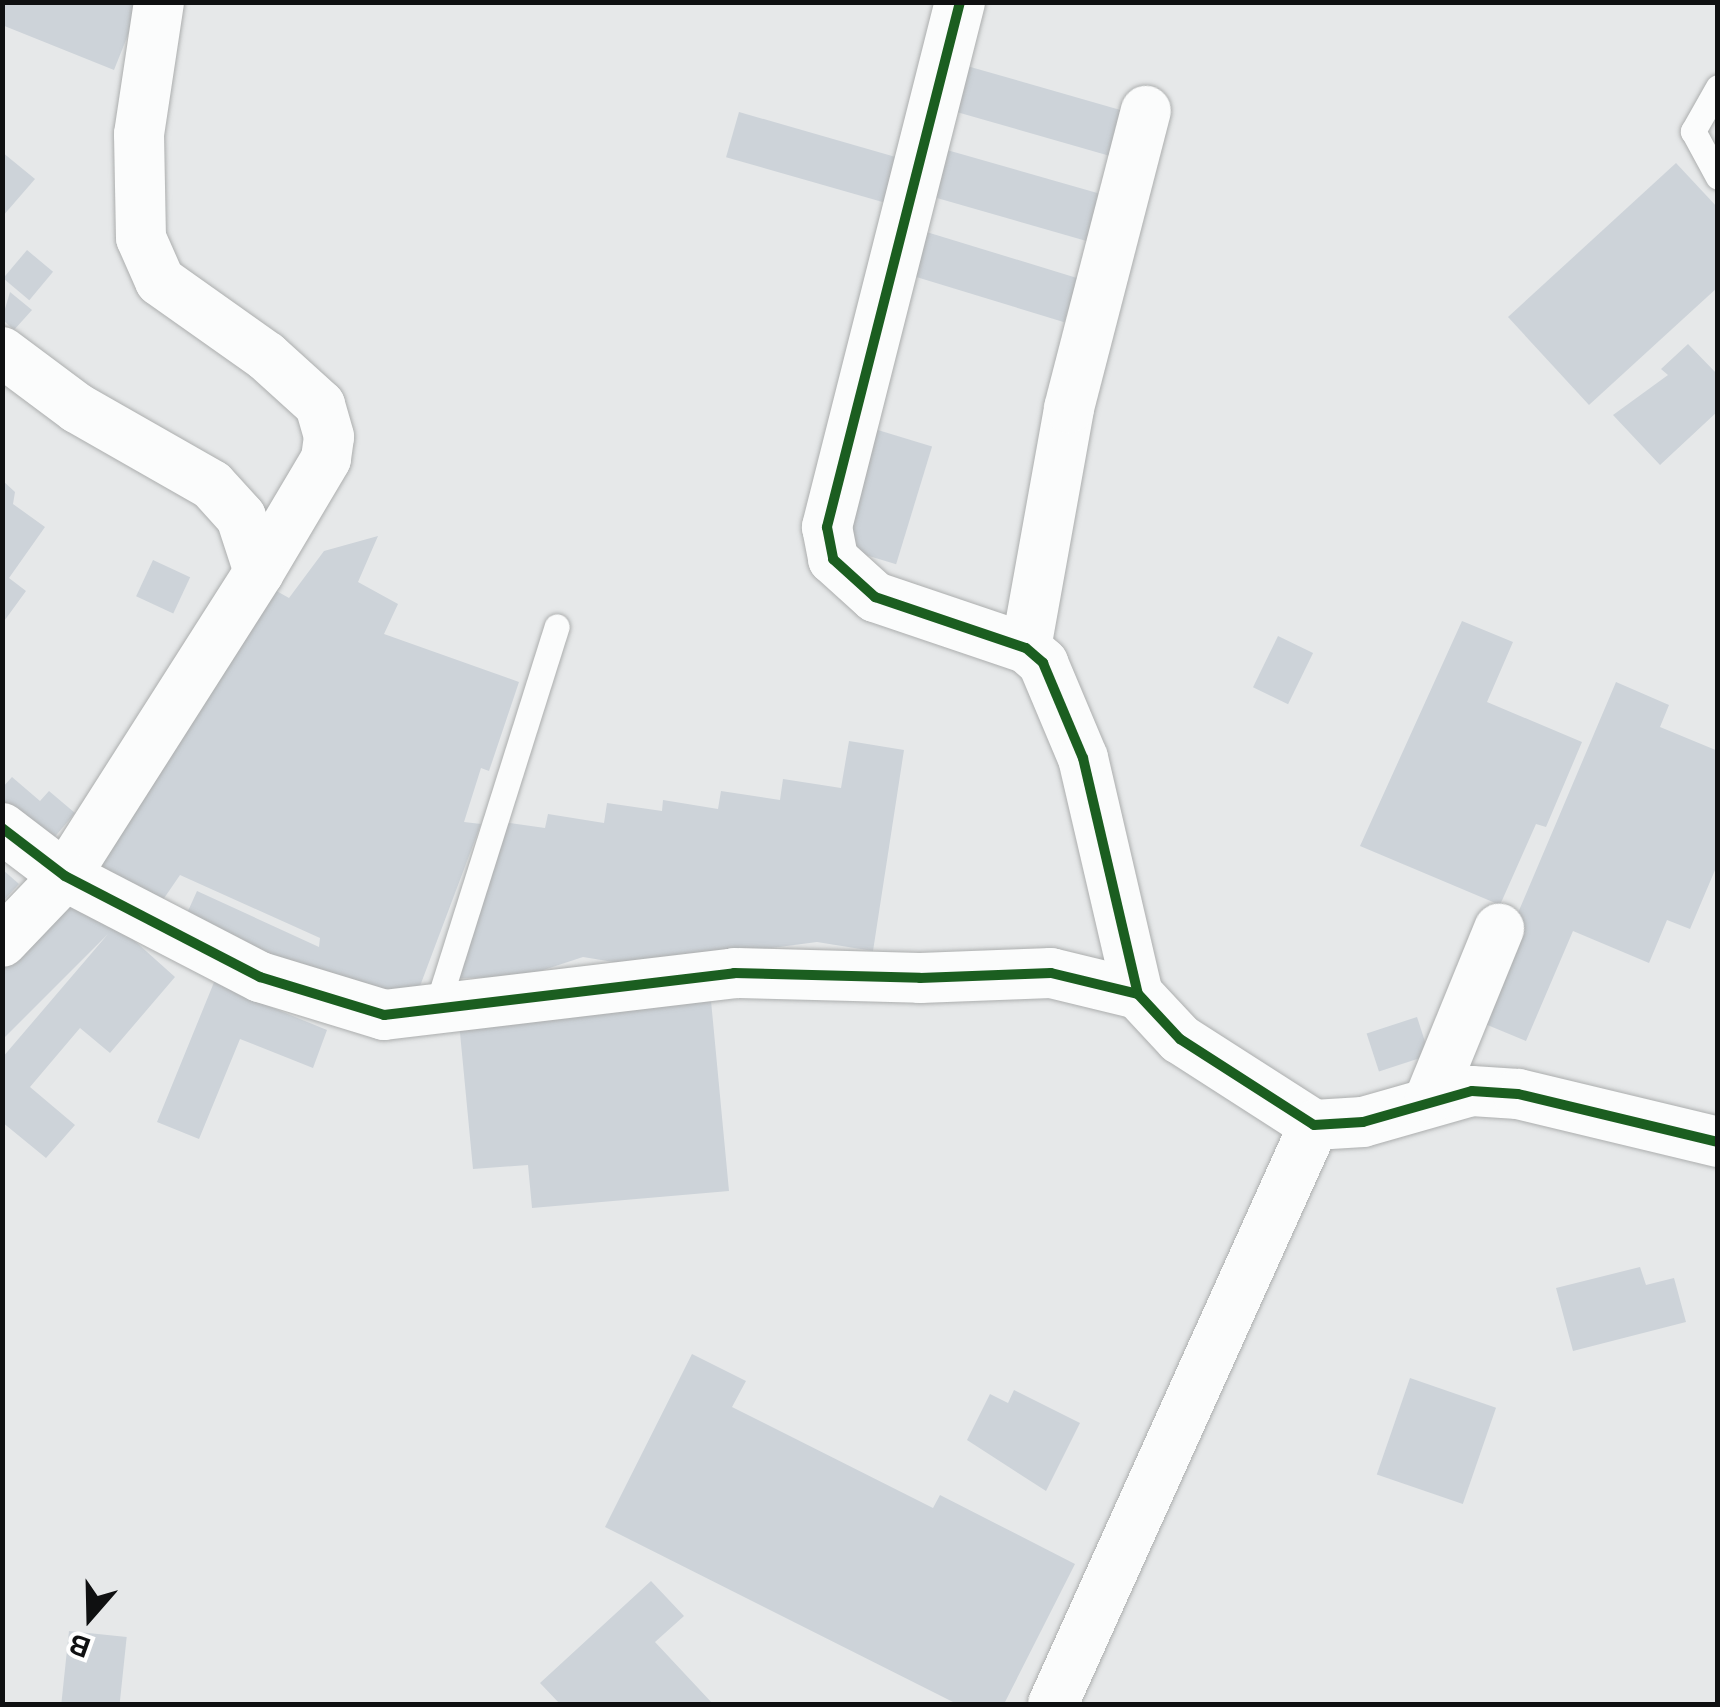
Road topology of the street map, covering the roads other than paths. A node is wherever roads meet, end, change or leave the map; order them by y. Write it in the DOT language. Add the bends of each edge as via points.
graph roads {
  1 [pos="159,2"];
  2 [pos="960,2"];
  3 [pos="1718,87"];
  4 [pos="1146,111"];
  5 [pos="1718,177"];
  6 [pos="2,352"];
  7 [pos="259,572"];
  8 [pos="556,626"];
  9 [pos="1026,648"];
  10 [pos="2,828"];
  11 [pos="65,876"];
  12 [pos="1498,928"];
  13 [pos="2,942"];
  14 [pos="1138,994"];
  15 [pos="437,1006"];
  16 [pos="1430,1098"];
  17 [pos="1314,1126"];
  18 [pos="1718,1142"];
  19 [pos="1053,1704"];
  1 -- 7 [label="street" via="140,134 141,238 160,281 320,405 329,437 326,459"];
  2 -- 9 [label="street" via="827,528 832,559 874,597"];
  3 -- 5 [label="lane" via="1692,132"];
  4 -- 9 [label="street" via="1069,408"];
  6 -- 7 [label="street" via="76,408 212,485 240,517"];
  7 -- 11 [label="street"];
  8 -- 15 [label="lane"];
  9 -- 14 [label="street" via="1042,663 1084,758"];
  10 -- 11 [label="street"];
  11 -- 13 [label="street"];
  11 -- 15 [label="street" via="260,977 384,1015"];
  12 -- 16 [label="street"];
  14 -- 15 [label="street" via="1051,973 734,973"];
  14 -- 17 [label="street" via="1180,1038"];
  16 -- 17 [label="street" via="1363,1122"];
  16 -- 18 [label="street" via="1472,1090 1518,1094"];
  17 -- 19 [label="street"];
}
